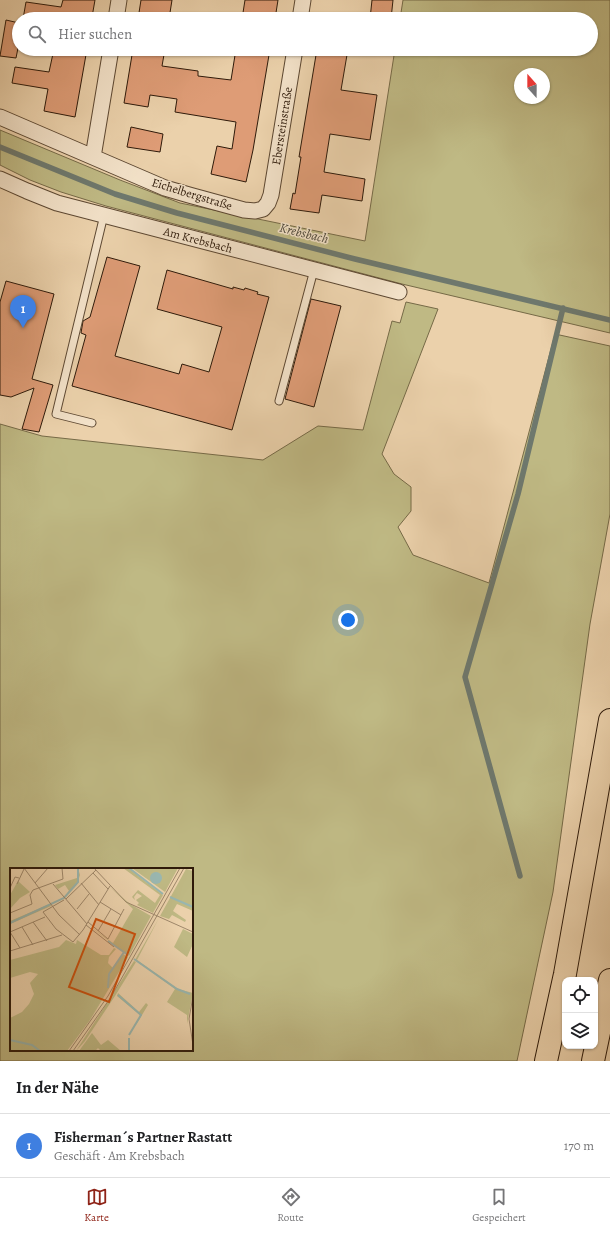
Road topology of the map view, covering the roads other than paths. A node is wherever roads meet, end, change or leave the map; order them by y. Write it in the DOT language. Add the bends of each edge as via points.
graph roads {
  1 [pos="120,0"];
  2 [pos="303,0"];
  3 [pos="117,12"];
  4 [pos="301,12"];
  5 [pos="110,56"];
  6 [pos="294,56"];
  7 [pos="0,117"];
  8 [pos="93,157"];
  9 [pos="0,179"];
  10 [pos="268,203"];
  11 [pos="104,215"];
  12 [pos="314,270"];
  13 [pos="399,292"];
  14 [pos="279,401"];
  15 [pos="92,423"];
  16 [pos="610,720"];
  17 [pos="610,980"];
  18 [pos="546,1061"];
  19 [pos="593,1061"];
  1 -- 3 [label="street"];
  2 -- 4 [label="street"];
  5 -- 8 [label="street"];
  6 -- 10 [label="street, Ebersteinstraße"];
  7 -- 8 [label="street, Eichelbergstraße"];
  8 -- 10 [label="street, Eichelbergstraße" via="165,188 244,210 263,209"];
  9 -- 11 [label="street, Am Krebsbach" via="57,203"];
  11 -- 12 [label="street, Am Krebsbach"];
  11 -- 15 [label="lane" via="56,414"];
  12 -- 13 [label="street, Am Krebsbach"];
  12 -- 14 [label="lane"];
  16 -- 18 [label="highway" via="565,974"];
  17 -- 19 [label="highway"];
}
